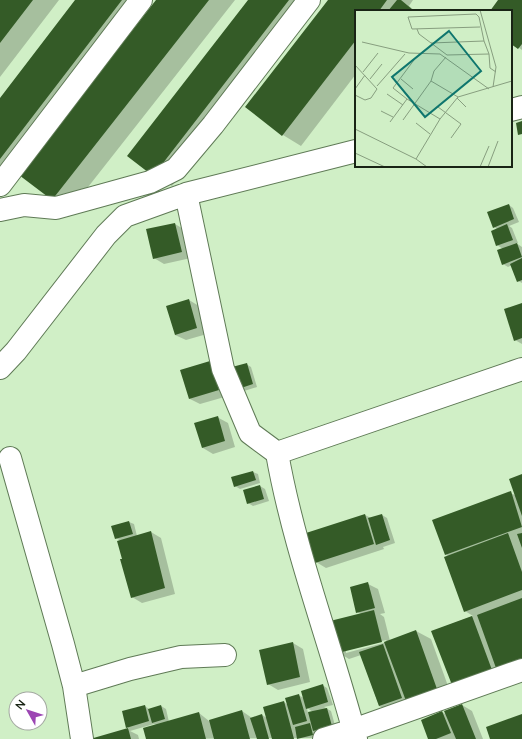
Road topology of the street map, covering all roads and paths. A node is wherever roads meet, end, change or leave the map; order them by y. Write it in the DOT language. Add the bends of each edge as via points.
graph roads {
  1 [pos="140,0"];
  2 [pos="309,0"];
  3 [pos="522,107"];
  4 [pos="512,110"];
  5 [pos="355,151"];
  6 [pos="0,185"];
  7 [pos="186,194"];
  8 [pos="0,210"];
  9 [pos="0,368"];
  10 [pos="522,369"];
  11 [pos="277,453"];
  12 [pos="10,458"];
  13 [pos="225,655"];
  14 [pos="522,670"];
  15 [pos="74,686"];
  16 [pos="355,735"];
  17 [pos="82,739"];
  18 [pos="324,739"];
  1 -- 6 [label="street"];
  2 -- 8 [label="street" via="176,169 150,182 56,208 24,205"];
  3 -- 4 [label="street"];
  5 -- 7 [label="street"];
  7 -- 9 [label="street" via="125,216 106,235"];
  7 -- 11 [label="street" via="223,369 250,433"];
  10 -- 11 [label="street"];
  11 -- 16 [label="street" via="300,546"];
  12 -- 15 [label="street"];
  13 -- 15 [label="street" via="181,657"];
  14 -- 16 [label="street"];
  15 -- 17 [label="street"];
  16 -- 18 [label="street"];
}
